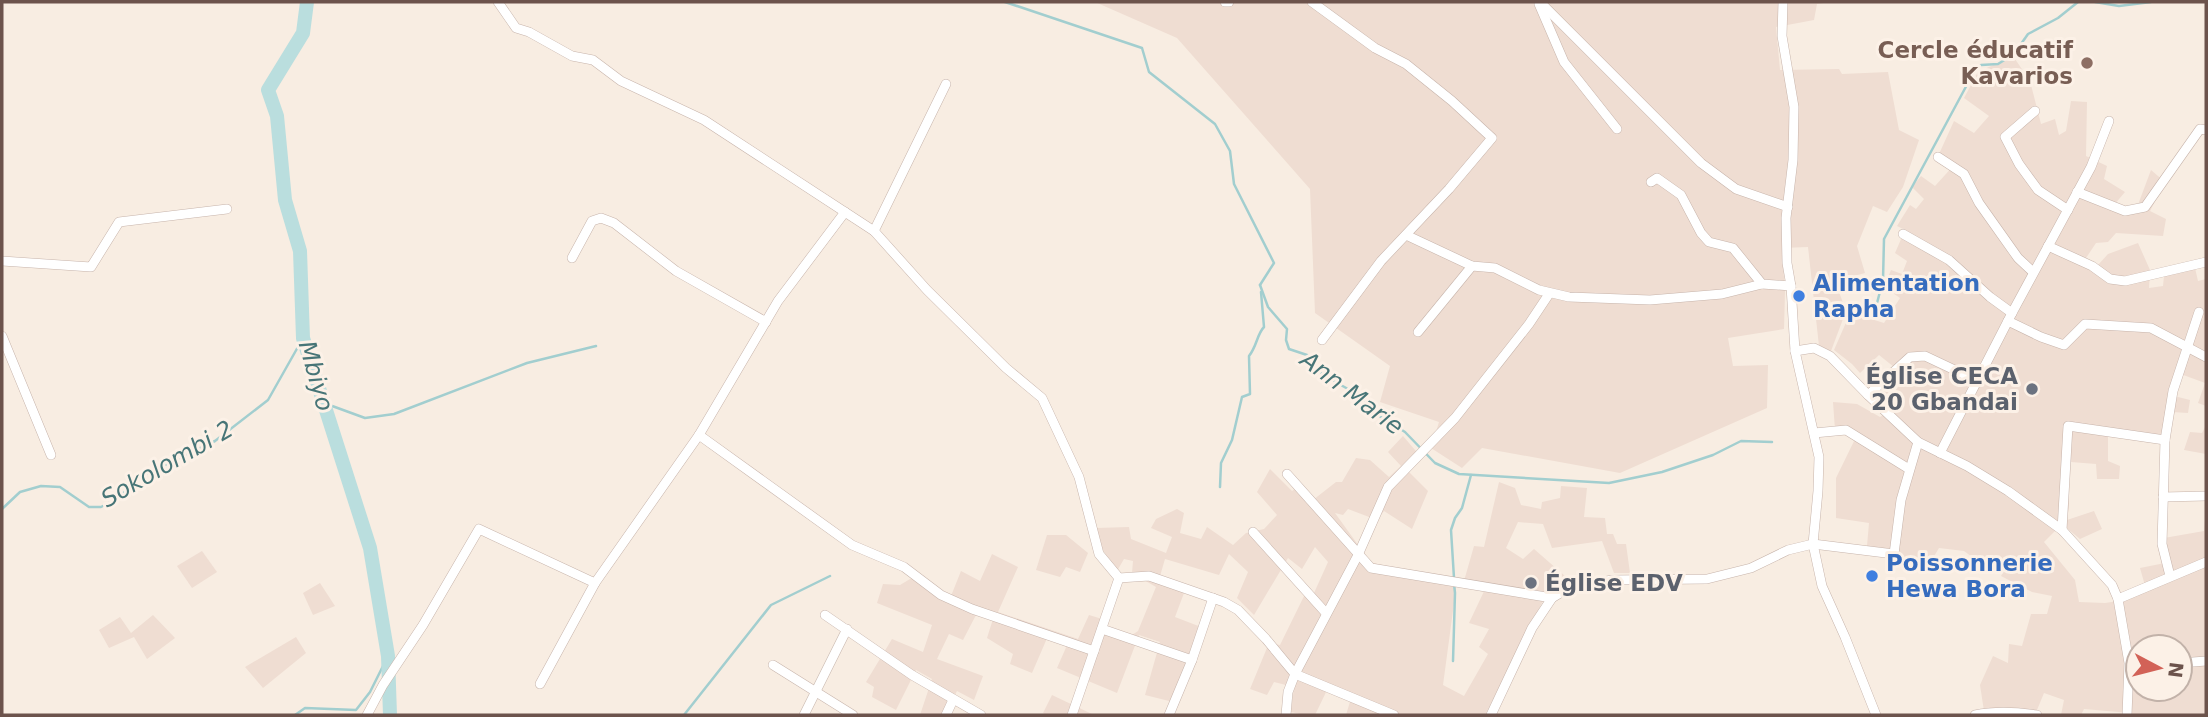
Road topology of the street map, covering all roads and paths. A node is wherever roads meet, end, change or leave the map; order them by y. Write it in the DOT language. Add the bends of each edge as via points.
graph roads {
  1 [pos="498,2"];
  2 [pos="1312,2"];
  3 [pos="1539,2"];
  4 [pos="1783,2"];
  5 [pos="946,84"];
  6 [pos="2035,111"];
  7 [pos="2109,121"];
  8 [pos="1617,128"];
  9 [pos="2206,130"];
  10 [pos="1938,157"];
  11 [pos="1651,182"];
  12 [pos="2077,192"];
  13 [pos="1787,207"];
  14 [pos="228,209"];
  15 [pos="2068,210"];
  16 [pos="845,212"];
  17 [pos="874,231"];
  18 [pos="1903,233"];
  19 [pos="1406,235"];
  20 [pos="2048,246"];
  21 [pos="572,258"];
  22 [pos="2,261"];
  23 [pos="2206,262"];
  24 [pos="1472,266"];
  25 [pos="2033,272"];
  26 [pos="1762,285"];
  27 [pos="1791,286"];
  28 [pos="1549,294"];
  29 [pos="2199,312"];
  30 [pos="2010,317"];
  31 [pos="766,322"];
  32 [pos="1418,332"];
  33 [pos="2,336"];
  34 [pos="1322,340"];
  35 [pos="2189,346"];
  36 [pos="2206,347"];
  37 [pos="1795,351"];
  38 [pos="2206,357"];
  39 [pos="1978,381"];
  40 [pos="1868,395"];
  41 [pos="1814,433"];
  42 [pos="699,435"];
  43 [pos="2165,440"];
  44 [pos="1919,442"];
  45 [pos="1940,453"];
  46 [pos="51,455"];
  47 [pos="1909,469"];
  48 [pos="1287,474"];
  49 [pos="2206,496"];
  50 [pos="2163,497"];
  51 [pos="2062,530"];
  52 [pos="1253,532"];
  53 [pos="1813,544"];
  54 [pos="1358,555"];
  55 [pos="2206,562"];
  56 [pos="2170,576"];
  57 [pos="1119,578"];
  58 [pos="595,583"];
  59 [pos="1213,598"];
  60 [pos="1552,598"];
  61 [pos="2118,599"];
  62 [pos="1326,613"];
  63 [pos="825,615"];
  64 [pos="847,629"];
  65 [pos="1102,629"];
  66 [pos="2126,633"];
  67 [pos="1094,651"];
  68 [pos="1192,660"];
  69 [pos="773,665"];
  70 [pos="1295,674"];
  71 [pos="540,684"];
  72 [pos="817,692"];
  73 [pos="953,700"];
  74 [pos="367,715"];
  75 [pos="804,715"];
  76 [pos="853,715"];
  77 [pos="946,715"];
  78 [pos="981,715"];
  79 [pos="1072,715"];
  80 [pos="1169,715"];
  81 [pos="1286,715"];
  82 [pos="1394,715"];
  83 [pos="1491,715"];
  84 [pos="1876,715"];
  85 [pos="1975,715"];
  86 [pos="2037,715"];
  1 -- 16 [label="street" via="516,28 593,60 621,81 704,120"];
  2 -- 19 [label="street" via="1375,48 1406,64 1492,138"];
  3 -- 8 [label="street" via="1564,62"];
  3 -- 13 [label="street" via="1701,163 1736,189"];
  4 -- 13 [label="street" via="1782,36 1794,107"];
  5 -- 17 [label="street"];
  6 -- 15 [label="street" via="2005,137 2038,190"];
  7 -- 12 [label="street"];
  9 -- 12 [label="street" via="2200,129 2145,207 2125,211"];
  10 -- 25 [label="street" via="1964,174 1979,203"];
  11 -- 26 [label="street" via="1657,178 1681,195 1709,242 1733,248"];
  12 -- 15 [label="street"];
  13 -- 27 [label="street"];
  14 -- 22 [label="street" via="119,222 92,267"];
  15 -- 20 [label="street"];
  16 -- 17 [label="street"];
  16 -- 31 [label="street"];
  17 -- 57 [label="street" via="927,290 1042,398 1079,477 1099,554"];
  18 -- 30 [label="street" via="1949,260"];
  19 -- 24 [label="street"];
  19 -- 34 [label="street"];
  20 -- 23 [label="street" via="2110,279 2125,281"];
  20 -- 25 [label="street"];
  21 -- 31 [label="street" via="592,221 601,218 676,271"];
  24 -- 28 [label="street" via="1495,268"];
  24 -- 32 [label="street"];
  25 -- 30 [label="street"];
  26 -- 27 [label="street"];
  26 -- 28 [label="street" via="1722,294 1650,300"];
  27 -- 37 [label="street"];
  28 -- 54 [label="street" via="1455,418 1388,487"];
  29 -- 35 [label="street"];
  30 -- 35 [label="street" via="2064,345 2085,324 2151,328"];
  30 -- 39 [label="street"];
  31 -- 42 [label="street"];
  33 -- 46 [label="street"];
  35 -- 36 [label="street"];
  35 -- 38 [label="street"];
  35 -- 43 [label="street" via="2173,391"];
  37 -- 40 [label="street" via="1814,348 1830,356"];
  37 -- 41 [label="street"];
  39 -- 40 [label="street" via="1925,356 1910,356"];
  39 -- 45 [label="street"];
  40 -- 44 [label="street"];
  41 -- 47 [label="street" via="1846,430"];
  41 -- 53 [label="street" via="1819,457"];
  42 -- 58 [label="street"];
  42 -- 67 [label="street" via="852,545 904,567 941,595"];
  43 -- 50 [label="street"];
  43 -- 51 [label="street" via="2068,426"];
  44 -- 45 [label="street"];
  44 -- 47 [label="street"];
  45 -- 51 [label="street" via="2008,491"];
  47 -- 53 [label="street" via="1894,554"];
  48 -- 54 [label="street"];
  49 -- 50 [label="street"];
  50 -- 56 [label="street" via="2162,544"];
  51 -- 61 [label="street" via="2112,585"];
  52 -- 62 [label="street"];
  53 -- 60 [label="street" via="1733,574 1707,579 1612,580 1567,589"];
  53 -- 84 [label="street" via="1822,586"];
  54 -- 60 [label="street" via="1371,568"];
  54 -- 62 [label="street"];
  55 -- 56 [label="street"];
  56 -- 61 [label="street"];
  57 -- 59 [label="street" via="1149,576"];
  57 -- 65 [label="street"];
  58 -- 71 [label="street"];
  58 -- 74 [label="street" via="479,529"];
  59 -- 68 [label="street"];
  59 -- 70 [label="street" via="1238,610"];
  60 -- 83 [label="street" via="1532,628"];
  61 -- 66 [label="street"];
  62 -- 70 [label="street"];
  63 -- 64 [label="street"];
  64 -- 72 [label="street"];
  64 -- 73 [label="street"];
  65 -- 67 [label="street"];
  65 -- 68 [label="street"];
  67 -- 79 [label="street"];
  68 -- 80 [label="street"];
  69 -- 72 [label="street"];
  70 -- 81 [label="street"];
  70 -- 82 [label="street"];
  72 -- 75 [label="street"];
  72 -- 76 [label="street"];
  73 -- 77 [label="street"];
  73 -- 78 [label="street"];
  85 -- 86 [label="street"];
}
